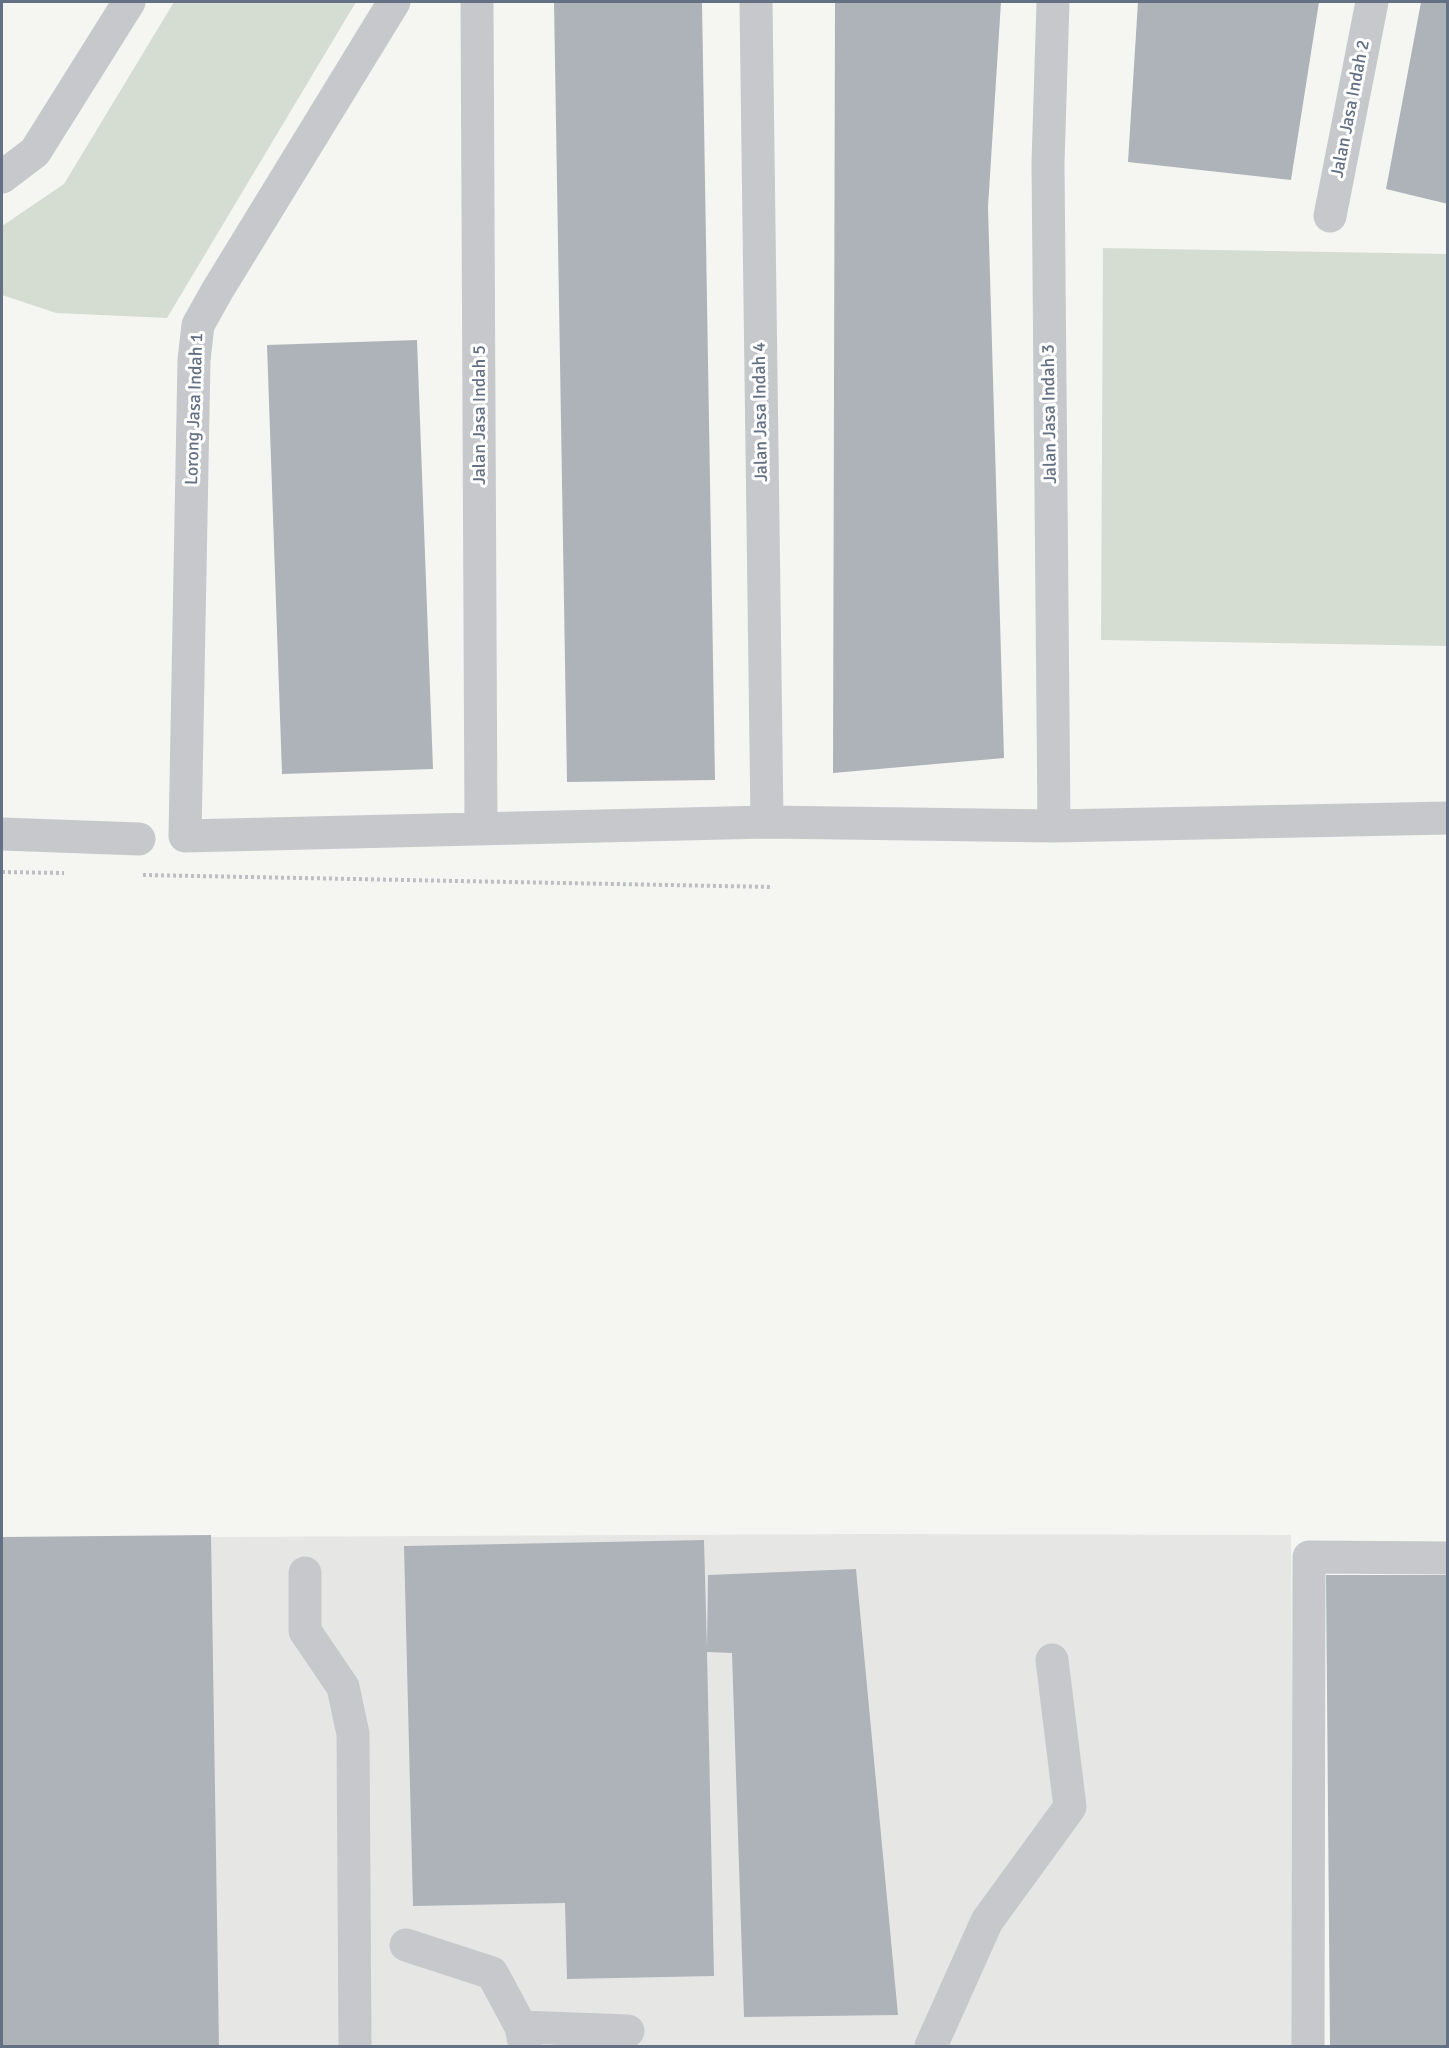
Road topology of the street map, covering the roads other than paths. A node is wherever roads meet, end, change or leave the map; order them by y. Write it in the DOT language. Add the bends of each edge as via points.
graph roads {
  1 [pos="129,2"];
  2 [pos="394,2"];
  3 [pos="477,2"];
  4 [pos="756,2"];
  5 [pos="1053,2"];
  6 [pos="1372,2"];
  7 [pos="2,177"];
  8 [pos="1330,216"];
  9 [pos="1448,818"];
  10 [pos="767,822"];
  11 [pos="1054,826"];
  12 [pos="481,828"];
  13 [pos="2,834"];
  14 [pos="139,839"];
  15 [pos="1448,1558"];
  16 [pos="305,1573"];
  17 [pos="1052,1660"];
  18 [pos="406,1945"];
  19 [pos="627,2031"];
  20 [pos="523,2037"];
  21 [pos="355,2046"];
  22 [pos="932,2046"];
  23 [pos="1308,2046"];
  1 -- 7 [label="street" via="35,152"];
  2 -- 12 [label="street, Lorong Jasa Indah 1" via="198,325 185,836"];
  3 -- 12 [label="street, Jalan Jasa Indah 5"];
  4 -- 10 [label="street, Jalan Jasa Indah 4"];
  5 -- 11 [label="street, Jalan Jasa Indah 3" via="1048,163"];
  6 -- 8 [label="street, Jalan Jasa Indah 2"];
  9 -- 11 [label="street"];
  10 -- 11 [label="street"];
  10 -- 12 [label="street"];
  13 -- 14 [label="street"];
  15 -- 23 [label="street" via="1309,1557"];
  16 -- 21 [label="street" via="305,1631 343,1687 353,1734"];
  17 -- 22 [label="street" via="1071,1808 987,1921"];
  18 -- 20 [label="street" via="492,1973"];
  19 -- 20 [label="street"];
}
